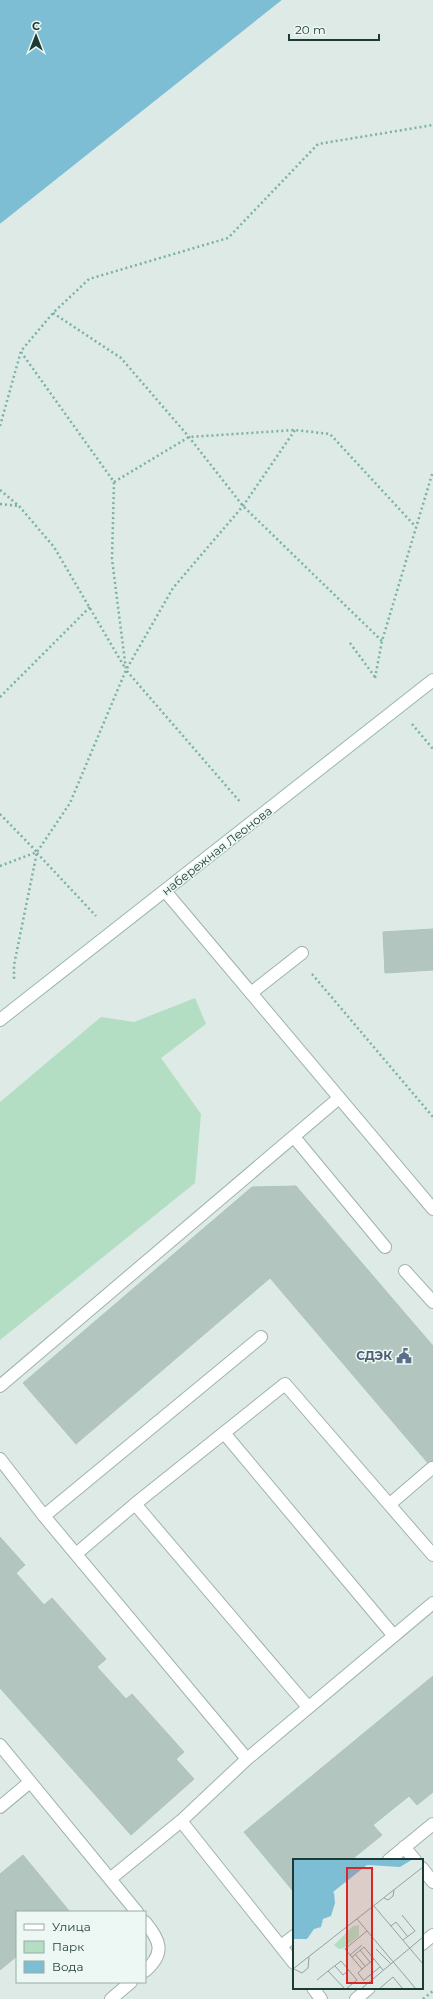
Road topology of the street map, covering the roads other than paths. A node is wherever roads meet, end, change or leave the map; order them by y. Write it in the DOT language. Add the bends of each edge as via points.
graph roads {
  1 [pos="433,680"];
  2 [pos="165,891"];
  3 [pos="300,955"];
  4 [pos="251,993"];
  5 [pos="0,1020"];
  6 [pos="339,1098"];
  7 [pos="294,1136"];
  8 [pos="433,1209"];
  9 [pos="385,1248"];
  10 [pos="405,1270"];
  11 [pos="433,1302"];
  12 [pos="261,1337"];
  13 [pos="0,1386"];
  14 [pos="224,1433"];
  15 [pos="0,1459"];
  16 [pos="432,1468"];
  17 [pos="135,1504"];
  18 [pos="390,1504"];
  19 [pos="44,1516"];
  20 [pos="76,1554"];
  21 [pos="433,1555"];
  22 [pos="433,1603"];
  23 [pos="394,1636"];
  24 [pos="308,1707"];
  25 [pos="0,1746"];
  26 [pos="247,1759"];
  27 [pos="30,1782"];
  28 [pos="0,1807"];
  29 [pos="181,1821"];
  30 [pos="433,1824"];
  31 [pos="404,1847"];
  32 [pos="390,1859"];
  33 [pos="414,1859"];
  34 [pos="423,1869"];
  35 [pos="110,1879"];
  36 [pos="433,1882"];
  37 [pos="136,1911"];
  38 [pos="146,1923"];
  39 [pos="433,1935"];
  40 [pos="293,1937"];
  41 [pos="423,1943"];
  42 [pos="281,1946"];
  43 [pos="293,1962"];
  44 [pos="146,1970"];
  45 [pos="130,1983"];
  46 [pos="314,1989"];
  47 [pos="368,1989"];
  48 [pos="111,1999"];
  49 [pos="321,1999"];
  50 [pos="356,1999"];
  1 -- 2 [label="main road, набережная Леонова"];
  2 -- 4 [label="main road"];
  2 -- 5 [label="main road, набережная Леонова"];
  3 -- 4 [label="main road"];
  4 -- 6 [label="main road"];
  6 -- 7 [label="main road"];
  6 -- 8 [label="main road"];
  7 -- 9 [label="main road"];
  7 -- 13 [label="main road"];
  10 -- 11 [label="main road"];
  12 -- 19 [label="main road"];
  14 -- 17 [label="main road"];
  14 -- 18 [label="main road" via="285,1384"];
  14 -- 23 [label="main road"];
  15 -- 19 [label="main road"];
  16 -- 18 [label="main road"];
  17 -- 20 [label="main road"];
  17 -- 24 [label="main road"];
  18 -- 21 [label="main road"];
  19 -- 20 [label="main road"];
  20 -- 26 [label="main road"];
  22 -- 23 [label="main road"];
  23 -- 24 [label="main road"];
  24 -- 26 [label="main road"];
  25 -- 27 [label="main road"];
  26 -- 29 [label="main road"];
  27 -- 28 [label="main road"];
  27 -- 35 [label="main road"];
  29 -- 35 [label="main road"];
  29 -- 42 [label="main road"];
  30 -- 31 [label="main road"];
  31 -- 32 [label="main road"];
  31 -- 33 [label="main road"];
  34 -- 36 [label="main road"];
  35 -- 37 [label="main road"];
  38 -- 44 [label="main road" via="155,1934 160,1946 158,1957"];
  39 -- 41 [label="main road"];
  40 -- 42 [label="main road"];
  42 -- 43 [label="main road"];
  45 -- 48 [label="main road"];
  46 -- 49 [label="main road"];
  47 -- 50 [label="main road"];
}
